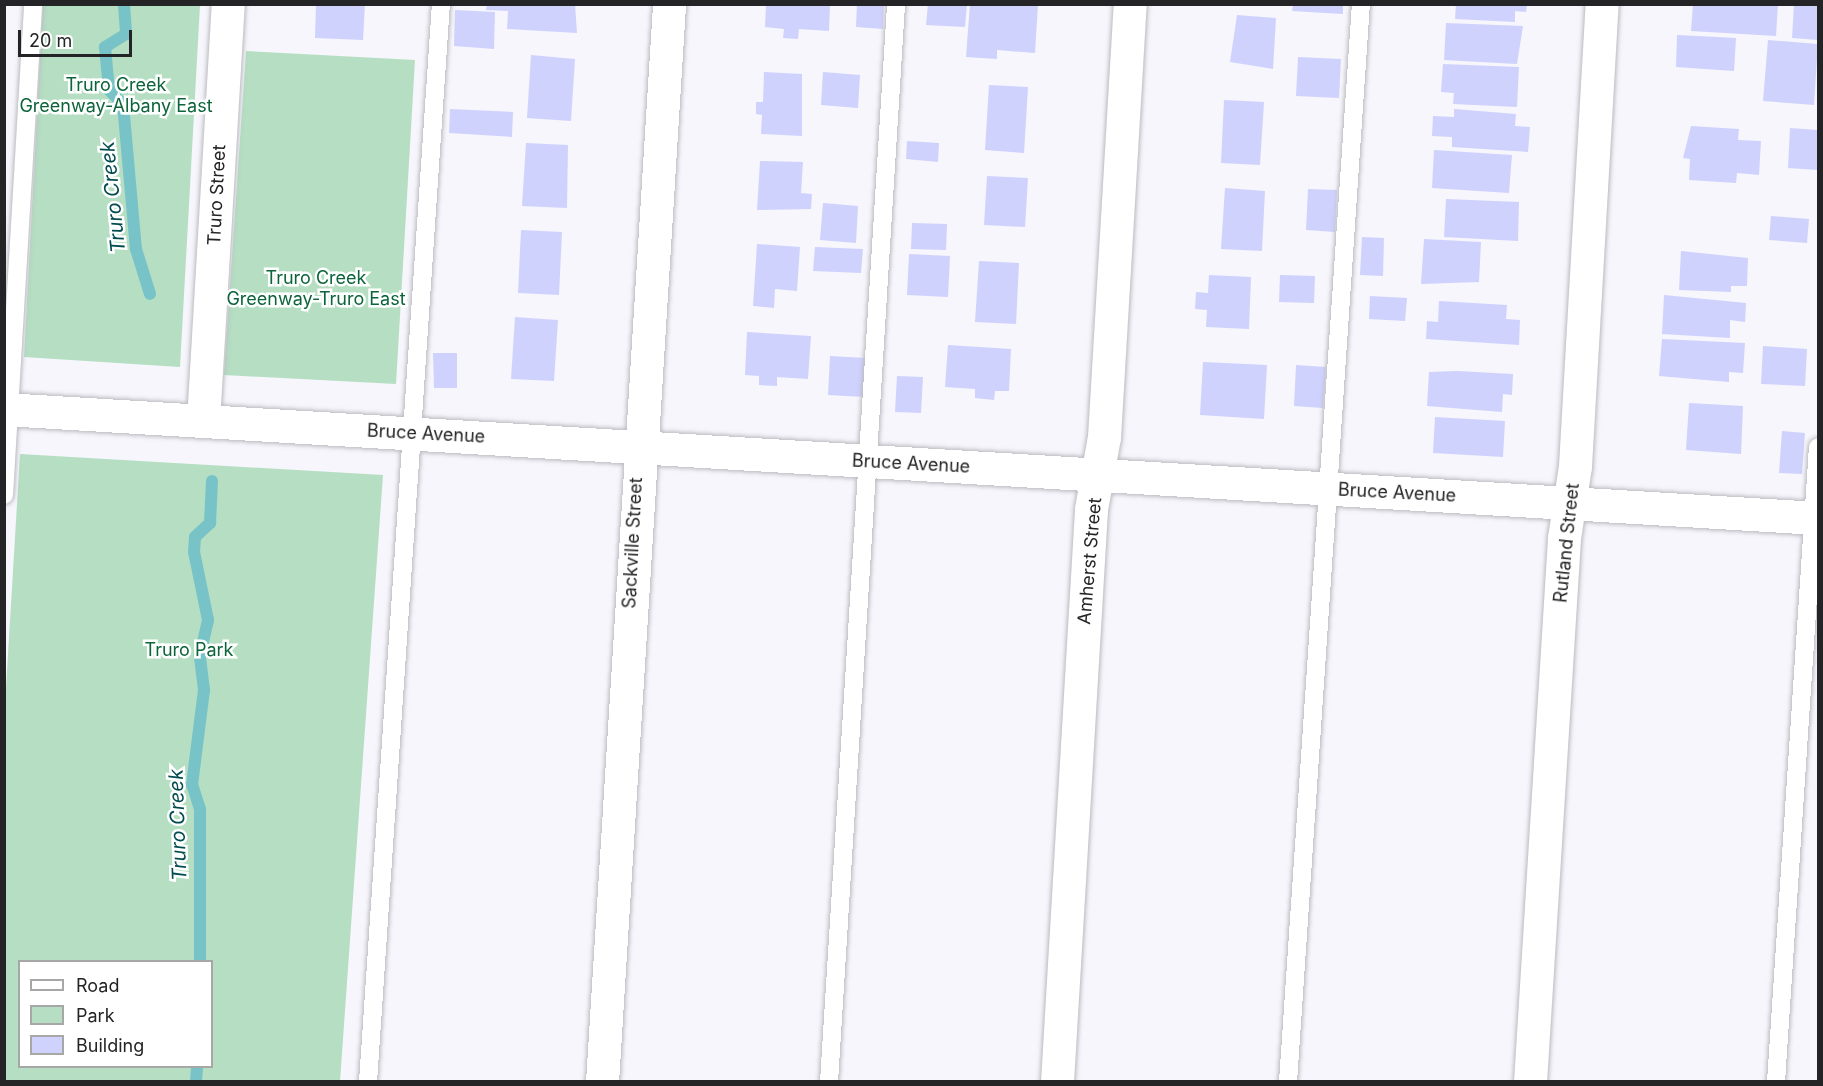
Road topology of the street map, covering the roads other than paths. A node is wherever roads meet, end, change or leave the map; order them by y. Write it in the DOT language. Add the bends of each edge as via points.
graph roads {
  1 [pos="33,4"];
  2 [pos="228,4"];
  3 [pos="441,4"];
  4 [pos="669,4"];
  5 [pos="896,4"];
  6 [pos="1130,4"];
  7 [pos="1361,4"];
  8 [pos="1602,4"];
  9 [pos="7,409"];
  10 [pos="203,421"];
  11 [pos="415,433"];
  12 [pos="639,447"];
  13 [pos="1818,447"];
  14 [pos="868,461"];
  15 [pos="1100,475"];
  16 [pos="1325,488"];
  17 [pos="4,495"];
  18 [pos="1571,503"];
  19 [pos="1816,518"];
  20 [pos="368,1082"];
  21 [pos="602,1082"];
  22 [pos="829,1082"];
  23 [pos="1057,1082"];
  24 [pos="1288,1082"];
  25 [pos="1530,1082"];
  26 [pos="1776,1082"];
  1 -- 9 [label="lane"];
  2 -- 10 [label="street, Truro Street"];
  3 -- 11 [label="lane"];
  4 -- 12 [label="street, Sackville Street"];
  5 -- 14 [label="lane"];
  6 -- 15 [label="street, Amherst Street"];
  7 -- 16 [label="lane" via="1333,450"];
  8 -- 18 [label="street, Rutland Street"];
  9 -- 10 [label="street, Bruce Avenue"];
  9 -- 17 [label="lane"];
  10 -- 11 [label="street, Bruce Avenue"];
  11 -- 12 [label="street, Bruce Avenue"];
  11 -- 20 [label="lane"];
  12 -- 14 [label="street, Bruce Avenue"];
  12 -- 21 [label="street, Sackville Street"];
  13 -- 19 [label="lane"];
  14 -- 15 [label="street, Bruce Avenue"];
  14 -- 22 [label="lane"];
  15 -- 16 [label="street, Bruce Avenue"];
  15 -- 23 [label="street, Amherst Street" via="1091,509"];
  16 -- 18 [label="street, Bruce Avenue"];
  16 -- 24 [label="lane"];
  18 -- 19 [label="street, Bruce Avenue"];
  18 -- 25 [label="street, Rutland Street" via="1564,538"];
  19 -- 26 [label="lane"];
}
